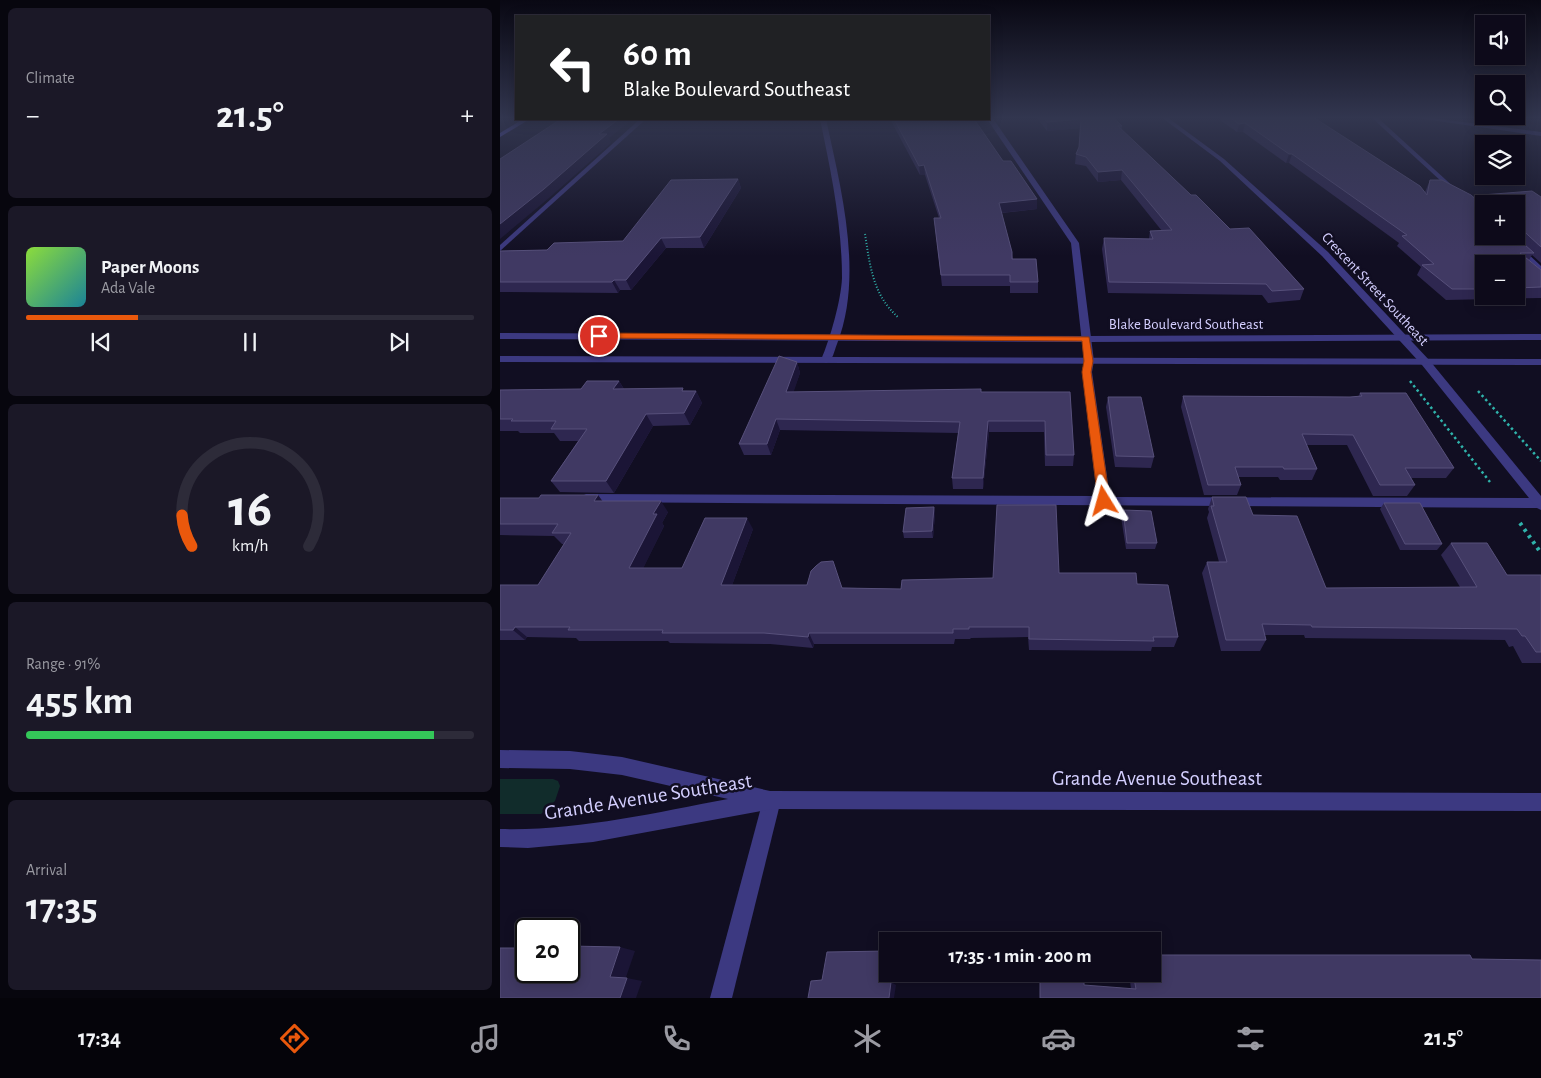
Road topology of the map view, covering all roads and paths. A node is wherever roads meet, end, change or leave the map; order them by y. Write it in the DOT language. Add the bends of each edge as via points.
graph roads {
  1 [pos="594,164"];
  2 [pos="833,164"];
  3 [pos="1021,164"];
  4 [pos="1226,164"];
  5 [pos="1425,164"];
  6 [pos="1462,197"];
  7 [pos="864,227"];
  8 [pos="1514,245"];
  9 [pos="500,250"];
  10 [pos="1541,270"];
  11 [pos="903,321"];
  12 [pos="500,336"];
  13 [pos="835,337"];
  14 [pos="1541,337"];
  15 [pos="1086,339"];
  16 [pos="1402,339"];
  17 [pos="500,359"];
  18 [pos="826,360"];
  19 [pos="1089,361"];
  20 [pos="1426,362"];
  21 [pos="1541,362"];
  22 [pos="1404,374"];
  23 [pos="1476,388"];
  24 [pos="1541,461"];
  25 [pos="569,499"];
  26 [pos="1104,501"];
  27 [pos="1506,503"];
  28 [pos="1540,504"];
  29 [pos="1541,553"];
  30 [pos="500,759"];
  31 [pos="772,800"];
  32 [pos="1541,802"];
  33 [pos="500,838"];
  34 [pos="721,998"];
  1 -- 9 [label="street"];
  2 -- 13 [label="street" via="840,198 846,280"];
  3 -- 15 [label="street" via="1075,243"];
  4 -- 16 [label="street, Crescent Street Southeast" via="1318,248"];
  5 -- 6 [label="street"];
  7 -- 11 [label="path" via="876,290 886,308"];
  8 -- 10 [label="street"];
  12 -- 13 [label="street, Blake Boulevard Southeast"];
  13 -- 15 [label="street, Blake Boulevard Southeast"];
  13 -- 18 [label="street"];
  14 -- 16 [label="street, Blake Boulevard Southeast"];
  15 -- 16 [label="street, Blake Boulevard Southeast"];
  15 -- 19 [label="street"];
  16 -- 20 [label="street, Crescent Street Southeast"];
  17 -- 18 [label="street"];
  18 -- 19 [label="street"];
  19 -- 20 [label="street"];
  19 -- 26 [label="street" via="1086,372"];
  20 -- 21 [label="street"];
  20 -- 28 [label="street, Crescent Street Southeast"];
  22 -- 27 [label="path"];
  23 -- 24 [label="path"];
  25 -- 26 [label="street"];
  26 -- 27 [label="street"];
  27 -- 28 [label="street"];
  27 -- 29 [label="path"];
  30 -- 31 [label="street, Grande Avenue Southeast" via="570,760 622,766"];
  31 -- 32 [label="street, Grande Avenue Southeast"];
  31 -- 33 [label="street, Grande Avenue Southeast" via="593,833 528,839"];
  31 -- 34 [label="street"];
}
